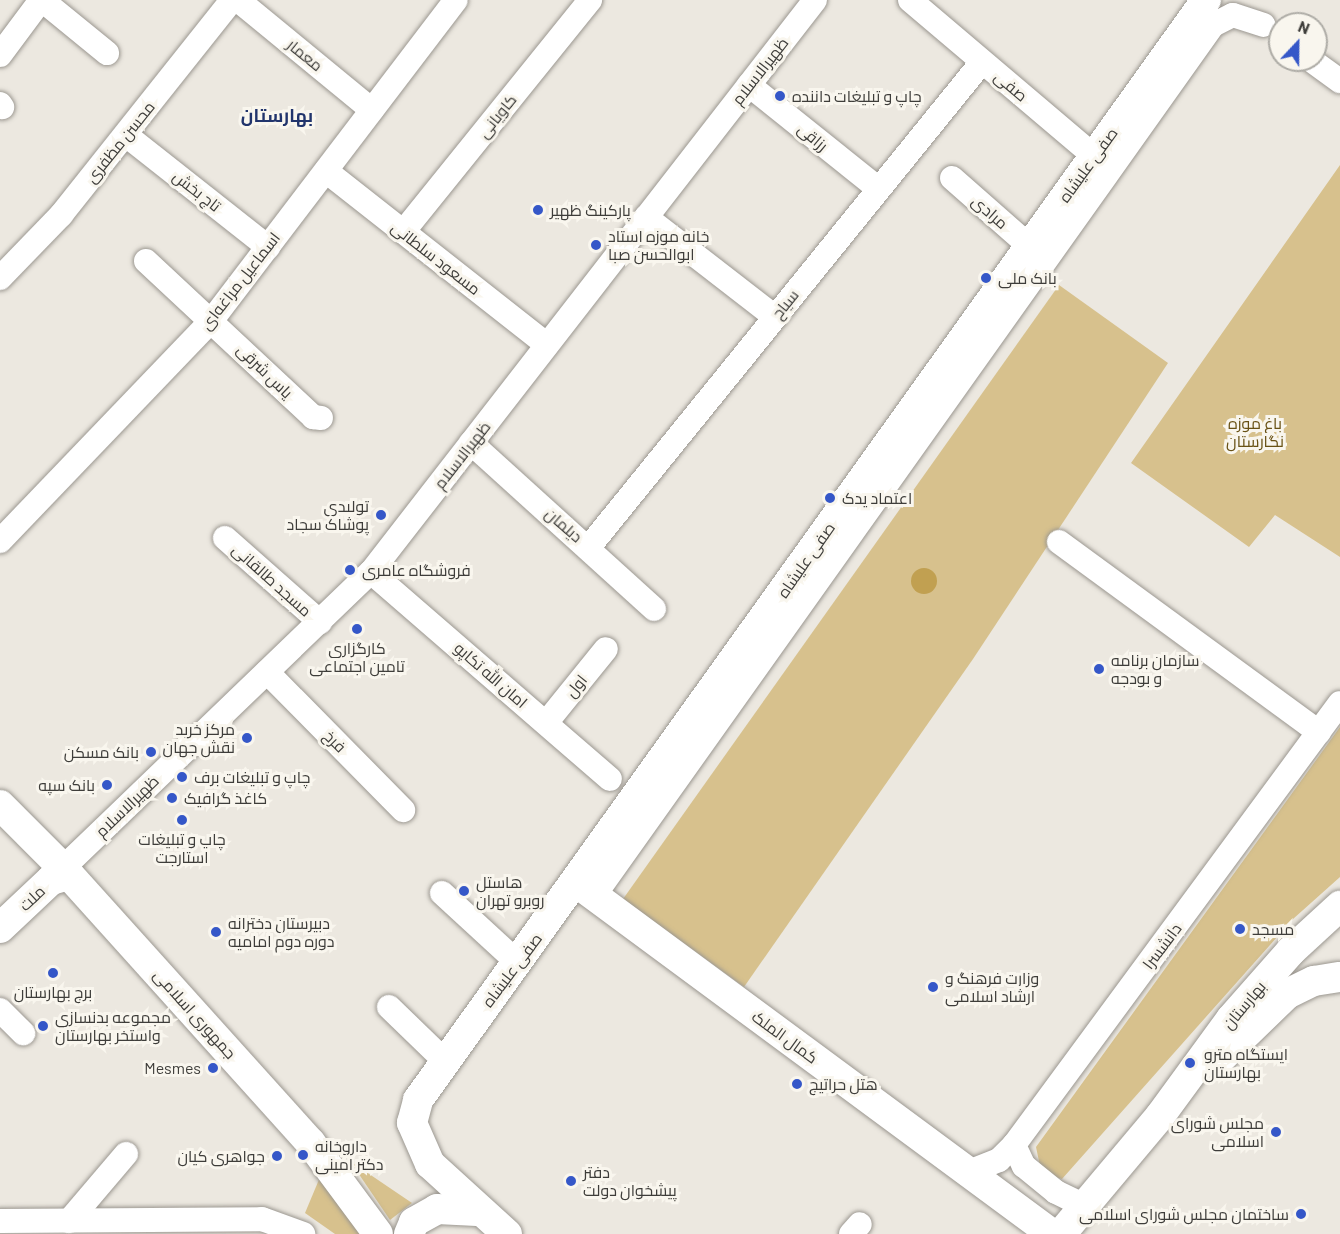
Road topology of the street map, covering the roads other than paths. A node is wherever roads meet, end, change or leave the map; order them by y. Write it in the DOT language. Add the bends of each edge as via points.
graph roads {
  1 [pos="42,0"];
  2 [pos="232,0"];
  3 [pos="238,0"];
  4 [pos="456,0"];
  5 [pos="590,0"];
  6 [pos="815,0"];
  7 [pos="910,0"];
  8 [pos="1206,0"];
  9 [pos="1231,0"];
  10 [pos="1268,29"];
  11 [pos="1268,30"];
  12 [pos="107,53"];
  13 [pos="0,55"];
  14 [pos="982,62"];
  15 [pos="1328,72"];
  16 [pos="1340,81"];
  17 [pos="749,85"];
  18 [pos="372,110"];
  19 [pos="126,135"];
  20 [pos="1103,164"];
  21 [pos="326,171"];
  22 [pos="951,178"];
  23 [pos="879,189"];
  24 [pos="646,217"];
  25 [pos="403,232"];
  26 [pos="1029,246"];
  27 [pos="268,247"];
  28 [pos="146,261"];
  29 [pos="0,278"];
  30 [pos="775,317"];
  31 [pos="212,320"];
  32 [pos="547,345"];
  33 [pos="321,418"];
  34 [pos="471,444"];
  35 [pos="225,538"];
  36 [pos="0,541"];
  37 [pos="1059,542"];
  38 [pos="589,547"];
  39 [pos="371,572"];
  40 [pos="654,609"];
  41 [pos="320,622"];
  42 [pos="606,649"];
  43 [pos="267,672"];
  44 [pos="1340,703"];
  45 [pos="546,723"];
  46 [pos="1319,732"];
  47 [pos="610,779"];
  48 [pos="0,805"];
  49 [pos="403,810"];
  50 [pos="66,872"];
  51 [pos="586,889"];
  52 [pos="442,893"];
  53 [pos="1340,906"];
  54 [pos="0,928"];
  55 [pos="518,963"];
  56 [pos="1340,977"];
  57 [pos="389,1007"];
  58 [pos="0,1010"];
  59 [pos="23,1033"];
  60 [pos="445,1061"];
  61 [pos="1160,1116"];
  62 [pos="1014,1145"];
  63 [pos="126,1154"];
  64 [pos="969,1172"];
  65 [pos="1087,1207"];
  66 [pos="477,1211"];
  67 [pos="0,1221"];
  68 [pos="69,1221"];
  69 [pos="0,1226"];
  70 [pos="7,1234"];
  71 [pos="303,1234"];
  72 [pos="378,1234"];
  73 [pos="409,1234"];
  74 [pos="507,1234"];
  75 [pos="1052,1234"];
  76 [pos="1061,1234"];
  1 -- 12 [label="street"];
  1 -- 13 [label="street"];
  2 -- 19 [label="street, محسن مظفری"];
  3 -- 18 [label="street, معمار"];
  4 -- 18 [label="street, اسماعیل مراغه‌ای"];
  5 -- 25 [label="street, کاویانی"];
  6 -- 17 [label="street, ظهیرالاسلام"];
  7 -- 14 [label="street, صفی"];
  8 -- 20 [label="main road, صفی علیشاه"];
  9 -- 10 [label="street"];
  11 -- 20 [label="street, صفی علیشاه" via="1233,15 1213,25"];
  14 -- 20 [label="street, صفی"];
  14 -- 23 [label="street, سیاح"];
  15 -- 16 [label="street"];
  17 -- 23 [label="street, رزاقی"];
  17 -- 24 [label="street, ظهیرالاسلام"];
  18 -- 21 [label="street, اسماعیل مراغه‌ای"];
  19 -- 27 [label="street, تاج بخش"];
  19 -- 29 [label="street, محسن مظفری" via="61,215"];
  20 -- 26 [label="main road, صفی علیشاه"];
  20 -- 51 [label="street, صفی علیشاه"];
  21 -- 25 [label="street, مسعود سلطانی"];
  21 -- 27 [label="street, اسماعیل مراغه‌ای"];
  22 -- 26 [label="street, مرادی"];
  23 -- 30 [label="street, سیاح"];
  24 -- 30 [label="street"];
  24 -- 32 [label="street, ظهیرالاسلام"];
  25 -- 32 [label="street, مسعود سلطانی"];
  26 -- 51 [label="main road, صفی علیشاه"];
  27 -- 31 [label="street, اسماعیل مراغه‌ای"];
  28 -- 31 [label="street, یاس شرقی"];
  30 -- 38 [label="street, سیاح"];
  31 -- 33 [label="street, یاس شرقی" via="313,417"];
  31 -- 36 [label="street, اسماعیل مراغه‌ای"];
  32 -- 34 [label="street, ظهیرالاسلام"];
  34 -- 38 [label="street, دیلمان"];
  34 -- 39 [label="street, ظهیرالاسلام"];
  35 -- 41 [label="street, مسجد طالقانی"];
  37 -- 46 [label="street"];
  38 -- 40 [label="street, دیلمان"];
  39 -- 41 [label="street, ظهیرالاسلام"];
  39 -- 45 [label="street, امان الله تکاپو"];
  41 -- 43 [label="street, ظهیرالاسلام"];
  42 -- 45 [label="street, اول"];
  43 -- 49 [label="street, فرخ"];
  43 -- 50 [label="street, ظهیرالاسلام"];
  44 -- 46 [label="street, دانشسرا"];
  45 -- 47 [label="street, امان الله تکاپو"];
  46 -- 62 [label="street, دانشسرا"];
  48 -- 50 [label="main road, جمهوری اسلامی"];
  50 -- 54 [label="main road, ملت" via="51,880"];
  50 -- 72 [label="main road, جمهوری اسلامی" via="310,1142"];
  51 -- 55 [label="main road, صفی علیشاه"];
  51 -- 64 [label="main road, کمال الملک"];
  52 -- 55 [label="street"];
  53 -- 61 [label="main road, بهارستان" via="1291,951 1231,1019"];
  55 -- 60 [label="main road, صفی علیشاه"];
  56 -- 61 [label="main road, بهارستان" via="1314,981 1287,994"];
  57 -- 60 [label="street"];
  58 -- 59 [label="street"];
  60 -- 66 [label="main road, صفی علیشاه" via="418,1100 412,1123 430,1164"];
  61 -- 65 [label="main road, بهارستان"];
  62 -- 64 [label="street, دانشسرا" via="999,1160"];
  62 -- 65 [label="street" via="1024,1166 1056,1192"];
  63 -- 68 [label="street"];
  64 -- 75 [label="main road, کمال الملک"];
  65 -- 76 [label="main road, بهارستان"];
  66 -- 73 [label="main road" via="437,1209 414,1222"];
  66 -- 74 [label="main road"];
  67 -- 68 [label="street"];
  68 -- 71 [label="street" via="262,1219"];
  69 -- 70 [label="street"];
}
